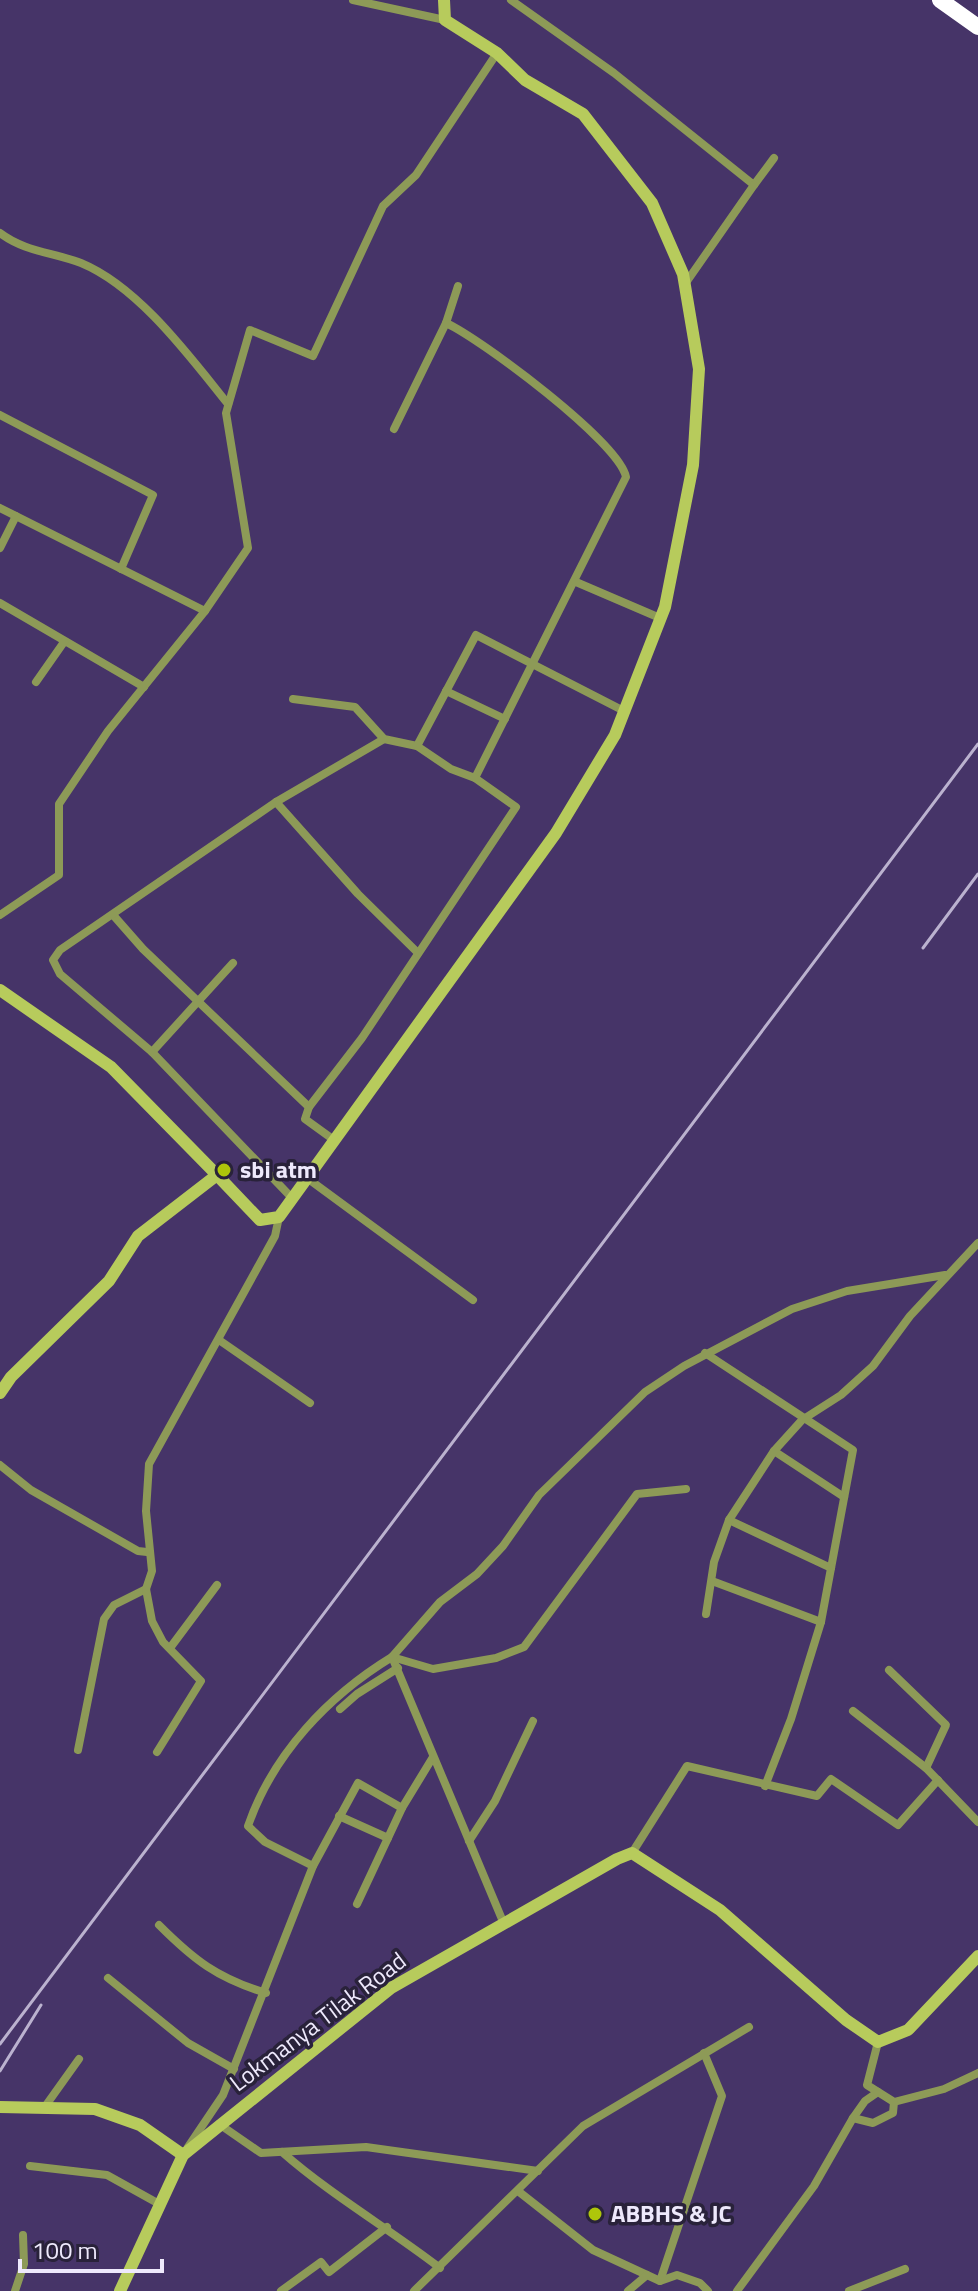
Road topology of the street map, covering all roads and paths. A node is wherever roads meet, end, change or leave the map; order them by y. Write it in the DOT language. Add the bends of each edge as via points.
graph roads {
  1 [pos="353,0"];
  2 [pos="444,0"];
  3 [pos="511,0"];
  4 [pos="940,0"];
  5 [pos="445,20"];
  6 [pos="978,27"];
  7 [pos="497,53"];
  8 [pos="774,158"];
  9 [pos="754,185"];
  10 [pos="0,233"];
  11 [pos="685,284"];
  12 [pos="458,286"];
  13 [pos="446,323"];
  14 [pos="228,404"];
  15 [pos="0,415"];
  16 [pos="394,429"];
  17 [pos="0,508"];
  18 [pos="16,516"];
  19 [pos="0,548"];
  20 [pos="121,569"];
  21 [pos="576,582"];
  22 [pos="0,603"];
  23 [pos="205,611"];
  24 [pos="660,618"];
  25 [pos="64,642"];
  26 [pos="533,662"];
  27 [pos="36,682"];
  28 [pos="144,687"];
  29 [pos="446,691"];
  30 [pos="293,699"];
  31 [pos="624,711"];
  32 [pos="505,719"];
  33 [pos="384,739"];
  34 [pos="417,746"];
  35 [pos="475,778"];
  36 [pos="276,802"];
  37 [pos="0,915"];
  38 [pos="114,916"];
  39 [pos="418,953"];
  40 [pos="233,963"];
  41 [pos="0,990"];
  42 [pos="198,1001"];
  43 [pos="152,1052"];
  44 [pos="309,1107"];
  45 [pos="334,1140"];
  46 [pos="217,1175"];
  47 [pos="307,1178"];
  48 [pos="292,1198"];
  49 [pos="279,1217"];
  50 [pos="978,1243"];
  51 [pos="945,1275"];
  52 [pos="473,1300"];
  53 [pos="219,1340"];
  54 [pos="705,1353"];
  55 [pos="0,1393"];
  56 [pos="310,1403"];
  57 [pos="802,1420"];
  58 [pos="774,1451"];
  59 [pos="0,1465"];
  60 [pos="686,1489"];
  61 [pos="844,1497"];
  62 [pos="729,1520"];
  63 [pos="147,1552"];
  64 [pos="831,1568"];
  65 [pos="712,1581"];
  66 [pos="217,1585"];
  67 [pos="146,1589"];
  68 [pos="706,1614"];
  69 [pos="821,1622"];
  70 [pos="170,1648"];
  71 [pos="392,1657"];
  72 [pos="398,1668"];
  73 [pos="889,1670"];
  74 [pos="340,1709"];
  75 [pos="853,1711"];
  76 [pos="533,1721"];
  77 [pos="78,1750"];
  78 [pos="157,1752"];
  79 [pos="433,1757"];
  80 [pos="926,1768"];
  81 [pos="938,1780"];
  82 [pos="765,1786"];
  83 [pos="402,1808"];
  84 [pos="339,1816"];
  85 [pos="978,1822"];
  86 [pos="388,1838"];
  87 [pos="469,1841"];
  88 [pos="632,1853"];
  89 [pos="313,1866"];
  90 [pos="357,1904"];
  91 [pos="504,1924"];
  92 [pos="159,1925"];
  93 [pos="978,1956"];
  94 [pos="108,1978"];
  95 [pos="266,1993"];
  96 [pos="749,2027"];
  97 [pos="878,2042"];
  98 [pos="704,2053"];
  99 [pos="79,2059"];
  100 [pos="234,2069"];
  101 [pos="978,2073"];
  102 [pos="878,2092"];
  103 [pos="894,2102"];
  104 [pos="0,2107"];
  105 [pos="44,2108"];
  106 [pos="853,2118"];
  107 [pos="219,2124"];
  108 [pos="282,2152"];
  109 [pos="183,2155"];
  110 [pos="30,2166"];
  111 [pos="538,2171"];
  112 [pos="518,2191"];
  113 [pos="161,2205"];
  114 [pos="387,2227"];
  115 [pos="23,2235"];
  116 [pos="440,2268"];
  117 [pos="905,2269"];
  118 [pos="647,2275"];
  119 [pos="660,2281"];
  120 [pos="15,2291"];
  121 [pos="120,2291"];
  122 [pos="281,2291"];
  123 [pos="414,2291"];
  124 [pos="628,2291"];
  125 [pos="708,2291"];
  126 [pos="737,2291"];
  127 [pos="849,2291"];
  1 -- 5 [label="street"];
  2 -- 5 [label="street"];
  3 -- 9 [label="street" via="614,73"];
  4 -- 6 [label="highway"];
  5 -- 7 [label="street"];
  7 -- 11 [label="street" via="525,80 583,114 652,203"];
  7 -- 14 [label="street" via="416,175 383,206 313,356 250,330"];
  8 -- 9 [label="street"];
  9 -- 11 [label="street"];
  10 -- 14 [label="street" via="24,249 81,263 112,281 173,337"];
  11 -- 24 [label="street" via="699,369 693,465"];
  12 -- 13 [label="street"];
  13 -- 16 [label="street"];
  13 -- 21 [label="street" via="582,421 624,466 626,477"];
  14 -- 23 [label="street" via="248,548"];
  15 -- 20 [label="street" via="153,495"];
  17 -- 18 [label="street"];
  18 -- 19 [label="street"];
  18 -- 20 [label="street"];
  20 -- 23 [label="street"];
  21 -- 24 [label="street"];
  21 -- 26 [label="street"];
  22 -- 25 [label="street"];
  23 -- 28 [label="street"];
  24 -- 31 [label="street"];
  25 -- 27 [label="street"];
  25 -- 28 [label="street"];
  26 -- 29 [label="street" via="476,635"];
  26 -- 31 [label="street"];
  26 -- 32 [label="street"];
  28 -- 37 [label="street" via="59,804 59,875"];
  29 -- 32 [label="street"];
  29 -- 34 [label="street"];
  30 -- 33 [label="street" via="355,707"];
  31 -- 45 [label="street" via="556,833"];
  32 -- 35 [label="street"];
  33 -- 34 [label="street"];
  33 -- 36 [label="street"];
  34 -- 35 [label="street"];
  35 -- 39 [label="street" via="516,807"];
  36 -- 38 [label="street"];
  36 -- 39 [label="street"];
  38 -- 42 [label="street"];
  38 -- 43 [label="street" via="60,950 53,960 60,974"];
  39 -- 44 [label="street"];
  40 -- 42 [label="street"];
  41 -- 46 [label="street" via="111,1067"];
  42 -- 43 [label="street"];
  42 -- 44 [label="street"];
  43 -- 48 [label="street"];
  44 -- 45 [label="street" via="305,1119"];
  45 -- 47 [label="street"];
  46 -- 49 [label="street" via="260,1220"];
  46 -- 55 [label="street" via="138,1236 109,1281"];
  47 -- 48 [label="street"];
  47 -- 52 [label="street"];
  48 -- 49 [label="street"];
  49 -- 53 [label="street" via="275,1236"];
  50 -- 51 [label="street"];
  51 -- 54 [label="street" via="847,1291 792,1309"];
  51 -- 57 [label="street" via="873,1366"];
  53 -- 56 [label="street"];
  53 -- 63 [label="street" via="149,1464"];
  54 -- 57 [label="street"];
  54 -- 71 [label="street" via="645,1392 539,1495 503,1546 440,1602"];
  57 -- 58 [label="street"];
  57 -- 61 [label="street" via="853,1450"];
  58 -- 61 [label="street"];
  58 -- 62 [label="street"];
  59 -- 63 [label="street" via="31,1490"];
  60 -- 71 [label="street" via="637,1494 524,1647 496,1658 433,1669"];
  61 -- 64 [label="street"];
  62 -- 64 [label="street"];
  62 -- 65 [label="street"];
  63 -- 67 [label="street" via="152,1571"];
  64 -- 69 [label="street"];
  65 -- 68 [label="street"];
  65 -- 69 [label="street"];
  66 -- 70 [label="street"];
  67 -- 70 [label="street" via="152,1621"];
  67 -- 77 [label="street" via="114,1605 104,1619"];
  69 -- 82 [label="street"];
  70 -- 78 [label="street" via="201,1681"];
  71 -- 72 [label="street"];
  71 -- 89 [label="street" via="319,1712 256,1802 248,1826 265,1842"];
  72 -- 74 [label="street"];
  72 -- 79 [label="street"];
  73 -- 80 [label="street" via="946,1725"];
  75 -- 80 [label="street"];
  76 -- 87 [label="street" via="495,1801"];
  79 -- 83 [label="street"];
  79 -- 87 [label="street"];
  80 -- 81 [label="street"];
  81 -- 82 [label="street" via="898,1825 831,1779 817,1796"];
  81 -- 85 [label="street"];
  82 -- 88 [label="street" via="687,1766"];
  83 -- 84 [label="street" via="358,1783"];
  83 -- 86 [label="street"];
  84 -- 86 [label="street"];
  84 -- 89 [label="street"];
  86 -- 90 [label="street"];
  87 -- 91 [label="street"];
  88 -- 91 [label="street, Lokmanya Tilak Road"];
  88 -- 97 [label="street" via="720,1910"];
  89 -- 95 [label="street"];
  91 -- 107 [label="street, Lokmanya Tilak Road" via="391,1988"];
  92 -- 95 [label="street" via="195,1961 230,1982"];
  93 -- 97 [label="street" via="908,2030"];
  94 -- 100 [label="street" via="188,2043"];
  95 -- 100 [label="street"];
  96 -- 98 [label="street"];
  97 -- 102 [label="street" via="867,2085"];
  98 -- 111 [label="street" via="583,2126"];
  98 -- 119 [label="street" via="722,2096"];
  99 -- 105 [label="street"];
  100 -- 109 [label="street"];
  101 -- 103 [label="street" via="944,2089"];
  102 -- 103 [label="street"];
  102 -- 106 [label="street"];
  103 -- 106 [label="street" via="893,2113 873,2123"];
  104 -- 105 [label="street"];
  105 -- 109 [label="street" via="95,2109 140,2125"];
  106 -- 126 [label="street" via="814,2186"];
  107 -- 108 [label="street" via="261,2153"];
  107 -- 109 [label="street, Lokmanya Tilak Road"];
  108 -- 111 [label="street" via="366,2147"];
  108 -- 114 [label="street" via="321,2186"];
  109 -- 113 [label="street, Lokmanya Tilak Road"];
  110 -- 113 [label="street" via="107,2175"];
  111 -- 112 [label="street"];
  112 -- 116 [label="street"];
  112 -- 118 [label="street" via="593,2250"];
  113 -- 121 [label="street, Lokmanya Tilak Road"];
  114 -- 116 [label="street"];
  114 -- 122 [label="street" via="344,2264 329,2272 321,2262"];
  115 -- 120 [label="street" via="24,2264"];
  116 -- 123 [label="street"];
  117 -- 127 [label="street"];
  118 -- 119 [label="street"];
  118 -- 124 [label="street"];
  119 -- 125 [label="street" via="677,2275"];
}
